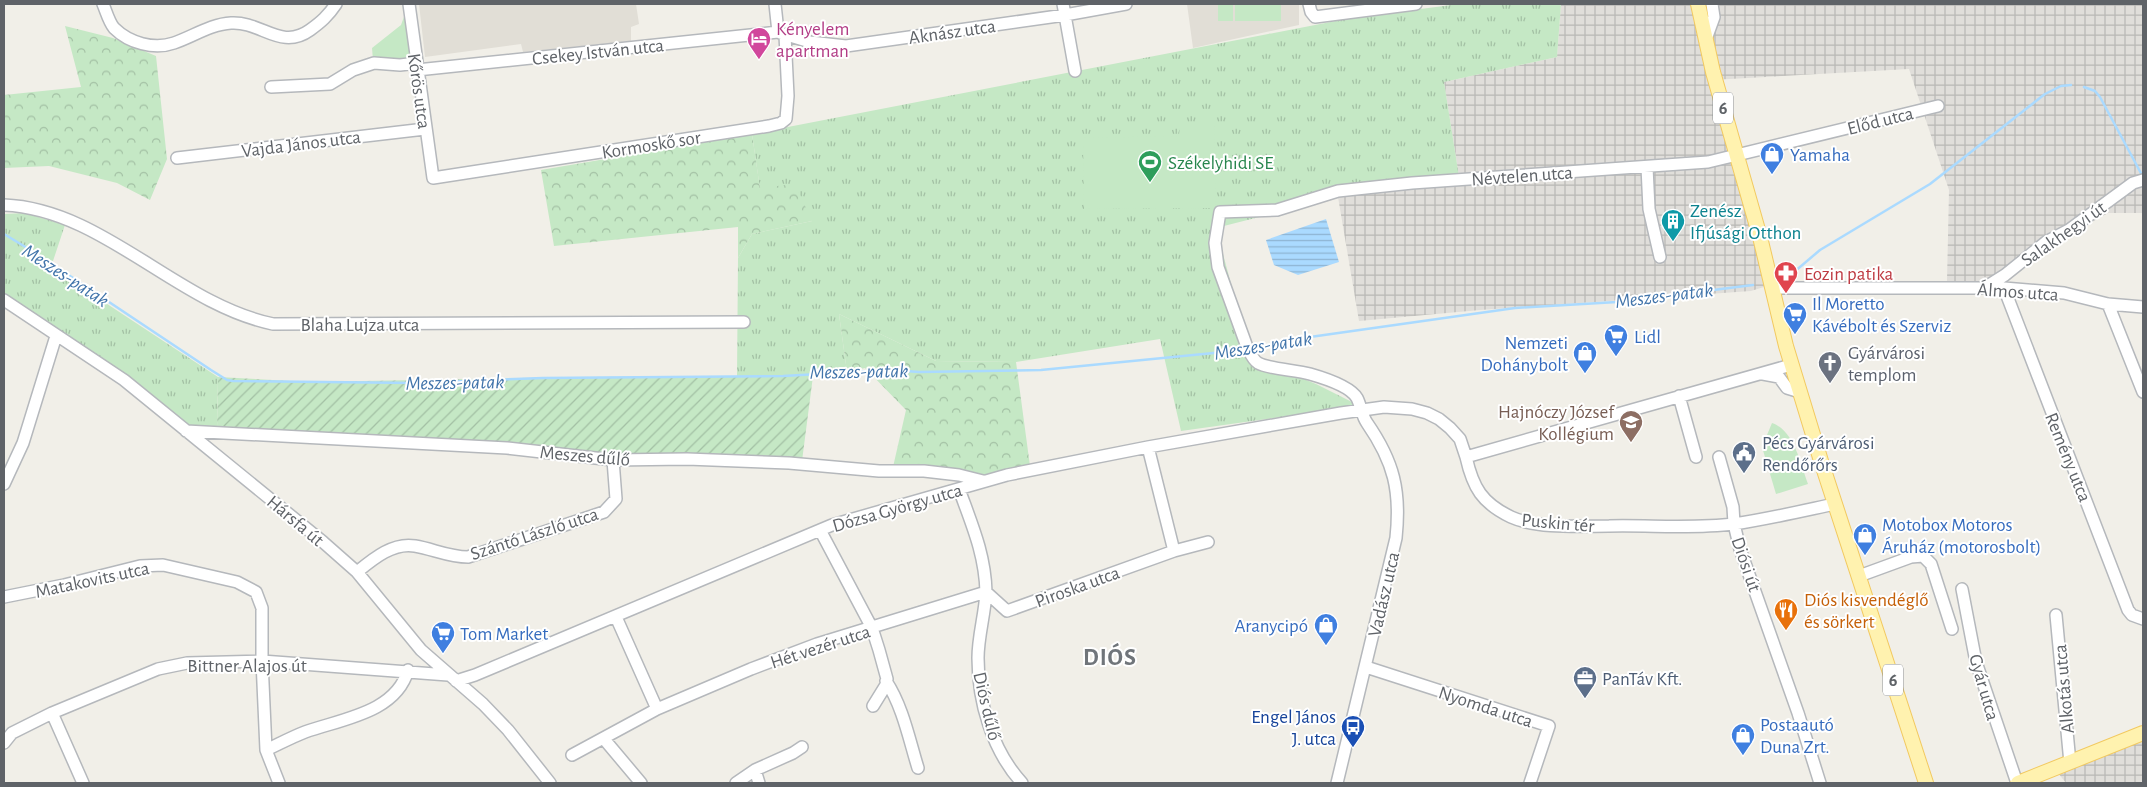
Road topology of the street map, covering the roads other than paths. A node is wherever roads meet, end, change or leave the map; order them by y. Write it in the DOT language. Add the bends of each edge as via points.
graph roads {
  1 [pos="103,4"];
  2 [pos="336,4"];
  3 [pos="409,4"];
  4 [pos="775,4"];
  5 [pos="1126,4"];
  6 [pos="1309,4"];
  7 [pos="1416,4"];
  8 [pos="1698,4"];
  9 [pos="1712,4"];
  10 [pos="1064,9"];
  11 [pos="782,33"];
  12 [pos="1706,39"];
  13 [pos="417,66"];
  14 [pos="1075,71"];
  15 [pos="271,87"];
  16 [pos="1938,106"];
  17 [pos="425,129"];
  18 [pos="1735,155"];
  19 [pos="176,158"];
  20 [pos="1647,167"];
  21 [pos="433,178"];
  22 [pos="2140,181"];
  23 [pos="4,205"];
  24 [pos="1660,257"];
  25 [pos="1772,288"];
  26 [pos="1985,288"];
  27 [pos="2004,288"];
  28 [pos="4,300"];
  29 [pos="2108,304"];
  30 [pos="2143,307"];
  31 [pos="744,322"];
  32 [pos="56,336"];
  33 [pos="1249,350"];
  34 [pos="1792,365"];
  35 [pos="1757,374"];
  36 [pos="1800,392"];
  37 [pos="2143,392"];
  38 [pos="1679,396"];
  39 [pos="1362,410"];
  40 [pos="186,431"];
  41 [pos="1148,446"];
  42 [pos="1466,457"];
  43 [pos="1696,457"];
  44 [pos="1719,457"];
  45 [pos="613,460"];
  46 [pos="7,468"];
  47 [pos="983,481"];
  48 [pos="4,484"];
  49 [pos="959,490"];
  50 [pos="1835,504"];
  51 [pos="1734,524"];
  52 [pos="820,530"];
  53 [pos="1208,542"];
  54 [pos="1174,551"];
  55 [pos="357,572"];
  56 [pos="1859,576"];
  57 [pos="1962,589"];
  58 [pos="986,592"];
  59 [pos="4,597"];
  60 [pos="2056,615"];
  61 [pos="616,617"];
  62 [pos="2143,619"];
  63 [pos="872,628"];
  64 [pos="1952,629"];
  65 [pos="262,661"];
  66 [pos="1366,667"];
  67 [pos="408,670"];
  68 [pos="452,678"];
  69 [pos="886,681"];
  70 [pos="873,706"];
  71 [pos="657,709"];
  72 [pos="52,712"];
  73 [pos="2143,733"];
  74 [pos="604,739"];
  75 [pos="4,743"];
  76 [pos="802,747"];
  77 [pos="266,750"];
  78 [pos="572,755"];
  79 [pos="2070,763"];
  80 [pos="918,768"];
  81 [pos="755,770"];
  82 [pos="2037,779"];
  83 [pos="83,783"];
  84 [pos="279,783"];
  85 [pos="550,783"];
  86 [pos="640,783"];
  87 [pos="736,783"];
  88 [pos="759,783"];
  89 [pos="1022,783"];
  90 [pos="1336,783"];
  91 [pos="1530,783"];
  92 [pos="1820,783"];
  93 [pos="1926,783"];
  94 [pos="2018,783"];
  1 -- 2 [label="street" via="114,27 132,40 152,46 173,43 230,23 245,23 286,38 300,37 326,19"];
  3 -- 13 [label="street, Kőrös utca"];
  4 -- 11 [label="street"];
  5 -- 10 [label="street, Aknász utca"];
  6 -- 7 [label="street" via="1315,17"];
  8 -- 12 [label="main road, 6"];
  9 -- 12 [label="street" via="1714,17"];
  10 -- 11 [label="street, Aknász utca" via="846,46 810,42"];
  10 -- 14 [label="street"];
  11 -- 13 [label="street, Csekey István utca"];
  11 -- 21 [label="street, Kormoskő sor" via="788,96 786,118 781,123"];
  12 -- 18 [label="main road, 6"];
  13 -- 15 [label="street, Csekey István utca" via="374,63 353,70 330,84"];
  13 -- 17 [label="street, Kőrös utca"];
  16 -- 18 [label="street, Előd utca"];
  17 -- 19 [label="street, Vajda János utca"];
  17 -- 21 [label="street, Kőrös utca"];
  18 -- 20 [label="street, Névtelen utca" via="1708,162"];
  18 -- 25 [label="main road, 6"];
  20 -- 24 [label="street" via="1649,209"];
  20 -- 33 [label="street, Névtelen utca" via="1412,183 1338,191 1277,210 1220,212 1215,243 1218,267"];
  22 -- 26 [label="street, Salakhegyi út" via="2046,242"];
  23 -- 31 [label="street, Blaha Lujza utca" via="23,206 80,225 210,301 248,319 273,324"];
  25 -- 26 [label="street, Álmos utca"];
  25 -- 34 [label="main road, 6"];
  26 -- 27 [label="street, Álmos utca"];
  27 -- 29 [label="street, Álmos utca" via="2064,293"];
  27 -- 62 [label="street, Remény utca" via="2128,610"];
  28 -- 32 [label="street, Hársfa út"];
  29 -- 30 [label="street, Álmos utca"];
  29 -- 37 [label="street"];
  32 -- 40 [label="street, Hársfa út" via="124,380"];
  32 -- 46 [label="street" via="23,443"];
  33 -- 39 [label="street, Vadász utca" via="1256,362 1310,374 1345,388 1356,396"];
  34 -- 35 [label="street"];
  34 -- 36 [label="main road, 6"];
  35 -- 36 [label="street" via="1779,377 1787,388"];
  35 -- 38 [label="street"];
  36 -- 50 [label="main road, 6"];
  38 -- 42 [label="street"];
  38 -- 43 [label="street"];
  39 -- 41 [label="street, Dózsa György utca"];
  39 -- 42 [label="street, Puskin tér" via="1384,407 1427,412 1460,439"];
  39 -- 66 [label="street, Vadász utca" via="1389,459 1398,505 1396,538"];
  40 -- 45 [label="street, Meszes dűlő" via="507,448"];
  40 -- 55 [label="street, Hársfa út"];
  41 -- 47 [label="street, Dózsa György utca"];
  41 -- 54 [label="street"];
  42 -- 51 [label="street, Puskin tér" via="1478,493 1514,518 1538,524 1579,526"];
  44 -- 51 [label="street, Diósi út" via="1733,507"];
  45 -- 47 [label="street, Meszes dűlő" via="789,463 960,475"];
  45 -- 55 [label="street, Szántó László utca" via="616,499 604,512 468,557 455,557 415,546 399,547 373,559"];
  46 -- 48 [label="street"];
  47 -- 49 [label="street, Dózsa György utca"];
  49 -- 52 [label="street, Dózsa György utca"];
  49 -- 58 [label="street" via="985,569"];
  50 -- 51 [label="street, Puskin tér"];
  50 -- 56 [label="main road, 6"];
  51 -- 92 [label="street, Diósi út"];
  52 -- 61 [label="street, Dózsa György utca"];
  52 -- 63 [label="street"];
  53 -- 54 [label="street"];
  54 -- 58 [label="street, Piroska utca" via="1007,612"];
  55 -- 68 [label="street, Hársfa út" via="421,650"];
  56 -- 64 [label="street" via="1904,559 1923,556 1931,564"];
  56 -- 93 [label="main road, 6"];
  57 -- 94 [label="street, Gyár utca" via="1976,662"];
  58 -- 63 [label="street, Hét vezér utca"];
  58 -- 89 [label="street, Diós dűlő" via="978,656 983,695 999,751"];
  59 -- 65 [label="street, Matakovits utca" via="140,566 163,565 237,582 256,592 262,608"];
  60 -- 79 [label="street, Alkotás utca"];
  61 -- 68 [label="street, Dózsa György utca" via="475,676"];
  61 -- 71 [label="street"];
  63 -- 69 [label="street"];
  63 -- 71 [label="street, Hét vezér utca" via="818,644"];
  65 -- 67 [label="street, Bittner Alajos út"];
  65 -- 72 [label="street, Bittner Alajos út" via="195,663 158,669"];
  65 -- 77 [label="street, Matakovits utca"];
  66 -- 90 [label="street, Vadász utca"];
  66 -- 91 [label="street, Nyomda utca" via="1549,726"];
  67 -- 68 [label="street, Bittner Alajos út"];
  67 -- 77 [label="street" via="402,686 384,703 304,732"];
  68 -- 85 [label="street, Hársfa út" via="508,730"];
  69 -- 70 [label="street"];
  69 -- 80 [label="street" via="902,714"];
  71 -- 74 [label="street, Hét vezér utca"];
  72 -- 75 [label="street, Bittner Alajos út" via="12,733"];
  72 -- 83 [label="street"];
  73 -- 79 [label="main road"];
  74 -- 78 [label="street, Hét vezér utca"];
  74 -- 86 [label="street"];
  76 -- 81 [label="street"];
  77 -- 84 [label="street, Matakovits utca"];
  79 -- 82 [label="main road"];
  81 -- 87 [label="street"];
  81 -- 88 [label="street"];
  82 -- 94 [label="main road"];
}
